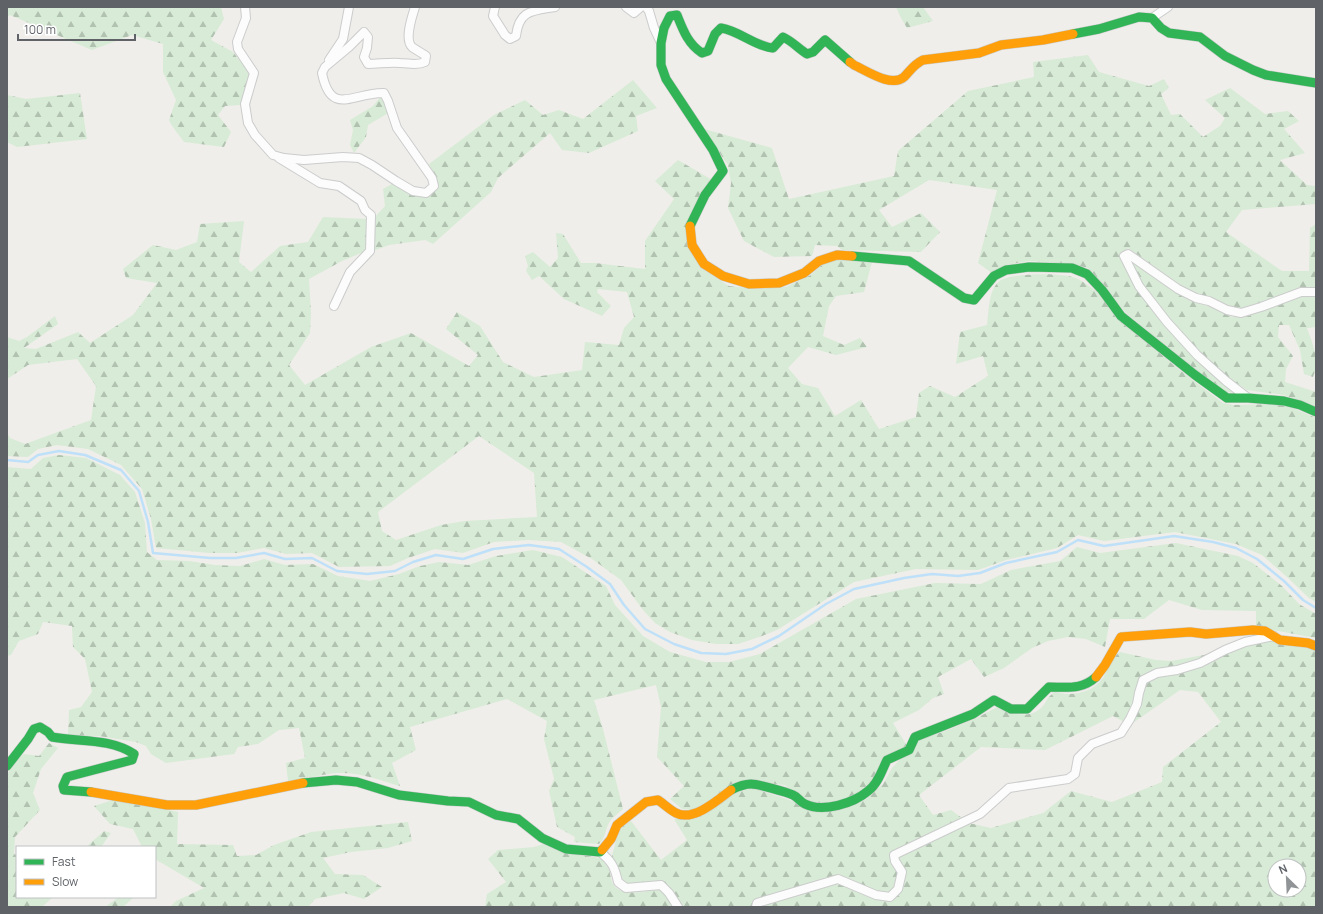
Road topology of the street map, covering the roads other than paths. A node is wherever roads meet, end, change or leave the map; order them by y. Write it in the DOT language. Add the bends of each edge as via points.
graph roads {
  1 [pos="245,7"];
  2 [pos="349,7"];
  3 [pos="415,7"];
  4 [pos="495,7"];
  5 [pos="555,7"];
  6 [pos="626,7"];
  7 [pos="641,7"];
  8 [pos="646,7"];
  9 [pos="1168,7"];
  10 [pos="1152,18"];
  11 [pos="661,43"];
  12 [pos="325,67"];
  13 [pos="1316,83"];
  14 [pos="273,155"];
  15 [pos="1316,292"];
  16 [pos="334,306"];
  17 [pos="1248,398"];
  18 [pos="1316,412"];
  19 [pos="1274,636"];
  20 [pos="1316,646"];
  21 [pos="7,766"];
  22 [pos="600,852"];
  23 [pos="678,907"];
  24 [pos="756,907"];
  1 -- 14 [label="street" via="246,18 237,42 238,49 254,73 245,104 248,123"];
  2 -- 12 [label="street" via="343,39"];
  3 -- 12 [label="street" via="408,40 412,47 426,56 425,62 417,65 401,62 368,64 364,57 368,37 364,32"];
  4 -- 5 [label="street" via="494,16 505,35 510,38 516,36 517,25 522,16"];
  6 -- 7 [label="street" via="634,13"];
  8 -- 11 [label="street"];
  9 -- 10 [label="street"];
  10 -- 11 [label="street" via="1139,17 1099,29 1050,39 1001,45 979,53 923,60 915,64 903,78 894,82 854,65 825,40 813,53 808,54 788,38 783,37 773,48 767,48 721,28 715,34 708,51 702,53 688,41 677,14 670,16"];
  10 -- 13 [label="street" via="1169,33 1200,37 1225,56 1253,70 1266,75"];
  11 -- 17 [label="street" via="661,65 666,79 713,150 723,171 705,196 690,226 692,245 704,264 722,276 749,284 778,283 804,273 819,261 837,255 909,261 964,298 974,300 994,276 1006,270 1029,267 1072,268 1087,274 1121,316 1201,379 1227,398"];
  12 -- 14 [label="street" via="322,73 329,94 339,100 384,93 397,128 432,178 434,186 426,193 413,191 358,158 304,160"];
  14 -- 16 [label="street" via="320,183 339,186 361,201 370,215 370,251 350,272"];
  15 -- 17 [label="street" via="1300,292 1241,313 1196,298 1128,254 1124,256 1139,286 1162,316 1197,354"];
  17 -- 18 [label="street" via="1284,401"];
  19 -- 20 [label="street" via="1280,640"];
  19 -- 22 [label="street" via="1265,631 1253,630 1121,638 1092,682 1082,686 1049,687 1027,709 1011,709 994,700 974,714 915,737 909,750 887,760 869,791 851,801 818,808 804,804 794,795 752,784 736,786 711,805 692,815 677,814 658,800 646,802 617,825 611,839"];
  19 -- 24 [label="street" via="1245,642 1200,663 1157,673 1143,680 1137,704 1121,733 1092,744 1078,758 1075,774 1068,779 1009,788 980,814 894,855 902,872 898,889 890,897 876,895 838,879 757,903"];
  21 -- 22 [label="street" via="31,737 34,729 40,727 52,737 97,741 128,749 134,754 132,760 67,777 64,790 98,792 167,805 196,805 310,782 357,782 399,795 469,802 496,815 518,819 542,838 566,849"];
  22 -- 23 [label="street" via="609,858 618,882 626,888 661,885"];
}
